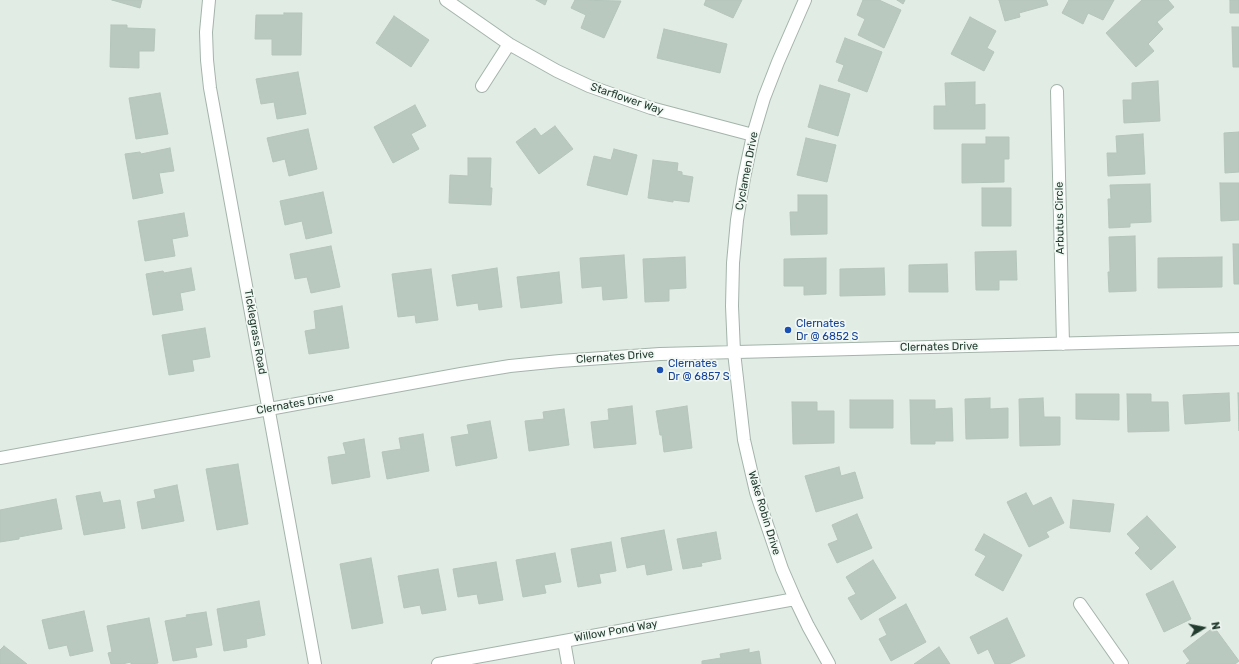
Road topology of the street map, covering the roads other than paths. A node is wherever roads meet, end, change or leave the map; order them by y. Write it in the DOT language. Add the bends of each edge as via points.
graph roads {
  1 [pos="209,0"];
  2 [pos="446,0"];
  3 [pos="805,0"];
  4 [pos="509,44"];
  5 [pos="482,86"];
  6 [pos="1057,92"];
  7 [pos="753,135"];
  8 [pos="1239,339"];
  9 [pos="1063,344"];
  10 [pos="734,352"];
  11 [pos="269,409"];
  12 [pos="0,458"];
  13 [pos="795,599"];
  14 [pos="1080,604"];
  15 [pos="564,641"];
  16 [pos="315,664"];
  17 [pos="438,664"];
  18 [pos="568,664"];
  19 [pos="829,664"];
  20 [pos="1122,664"];
  1 -- 11 [label="street, Ticklegrass Road" via="206,32 210,88"];
  2 -- 4 [label="street, Starflower Way"];
  3 -- 7 [label="street, Cyclamen Drive" via="764,98"];
  4 -- 5 [label="street"];
  4 -- 7 [label="street, Starflower Way" via="557,72 621,98 680,117"];
  6 -- 9 [label="street, Arbutus Circle"];
  7 -- 10 [label="street, Cyclamen Drive" via="737,220 732,306"];
  8 -- 9 [label="street, Clernates Drive"];
  9 -- 10 [label="street, Clernates Drive"];
  10 -- 11 [label="street, Clernates Drive" via="609,356 510,366"];
  10 -- 13 [label="street, Wake Robin Drive" via="744,440 755,486 772,541"];
  11 -- 12 [label="street, Clernates Drive"];
  11 -- 16 [label="street, Ticklegrass Road"];
  13 -- 15 [label="street, Willow Pond Way"];
  13 -- 19 [label="street, Wake Robin Drive"];
  14 -- 20 [label="street"];
  15 -- 17 [label="street, Willow Pond Way"];
  15 -- 18 [label="street"];
}
